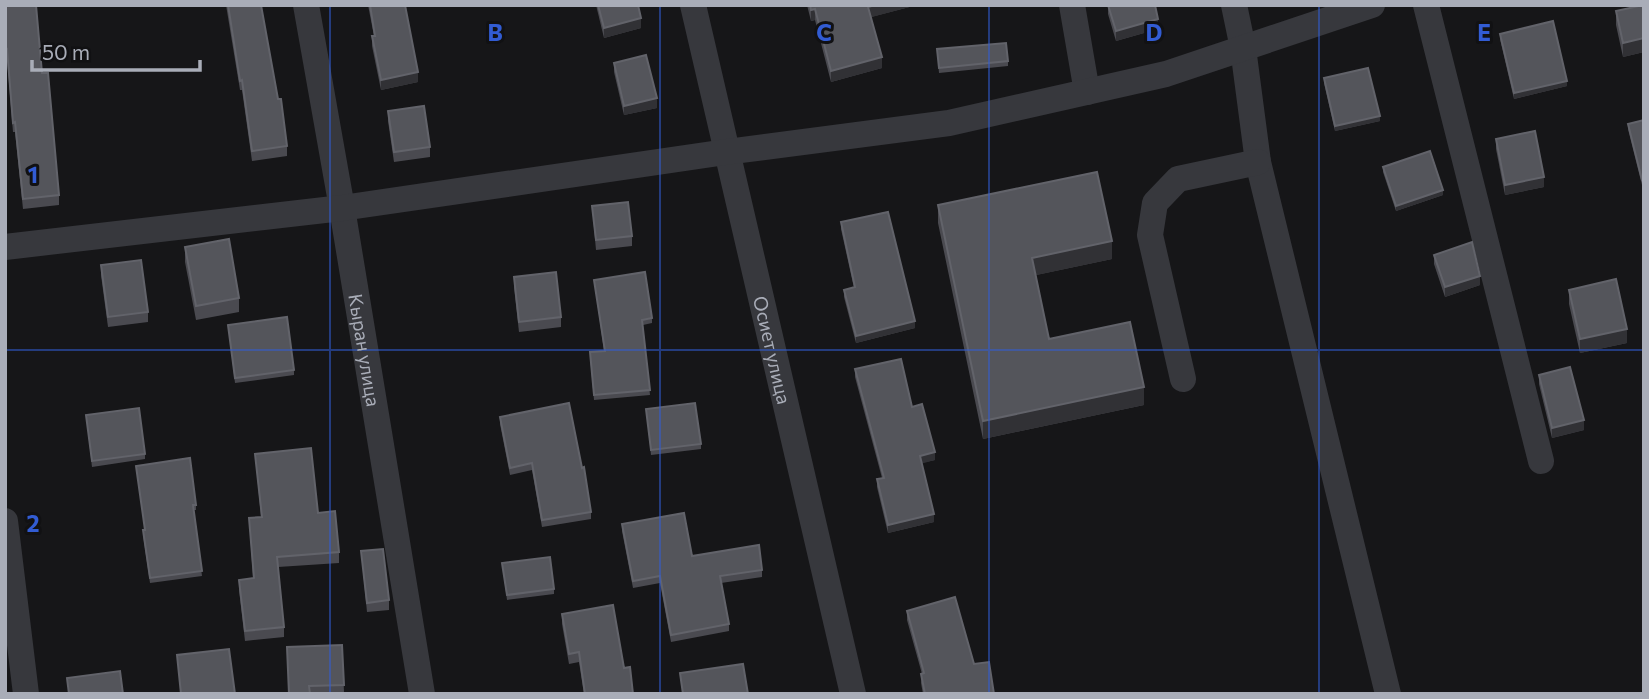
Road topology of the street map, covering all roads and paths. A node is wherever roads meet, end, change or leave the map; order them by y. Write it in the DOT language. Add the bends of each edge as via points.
graph roads {
  1 [pos="306,5"];
  2 [pos="693,5"];
  3 [pos="1072,5"];
  4 [pos="1234,5"];
  5 [pos="1372,5"];
  6 [pos="1426,5"];
  7 [pos="1243,48"];
  8 [pos="1087,92"];
  9 [pos="726,152"];
  10 [pos="1258,162"];
  11 [pos="342,208"];
  12 [pos="5,247"];
  13 [pos="1182,379"];
  14 [pos="1541,461"];
  15 [pos="5,521"];
  16 [pos="26,694"];
  17 [pos="422,694"];
  18 [pos="853,694"];
  19 [pos="1388,694"];
  1 -- 11 [label="street, Кыран улица"];
  2 -- 9 [label="street, Осиет улица"];
  3 -- 8 [label="street"];
  4 -- 7 [label="street"];
  5 -- 7 [label="street"];
  6 -- 14 [label="street"];
  7 -- 8 [label="street" via="1166,74"];
  7 -- 10 [label="street"];
  8 -- 9 [label="street" via="949,123"];
  9 -- 11 [label="street"];
  9 -- 18 [label="street, Осиет улица"];
  10 -- 13 [label="street" via="1178,179 1155,203 1150,235"];
  10 -- 19 [label="street"];
  11 -- 12 [label="street"];
  11 -- 17 [label="street, Кыран улица"];
  15 -- 16 [label="street"];
}
